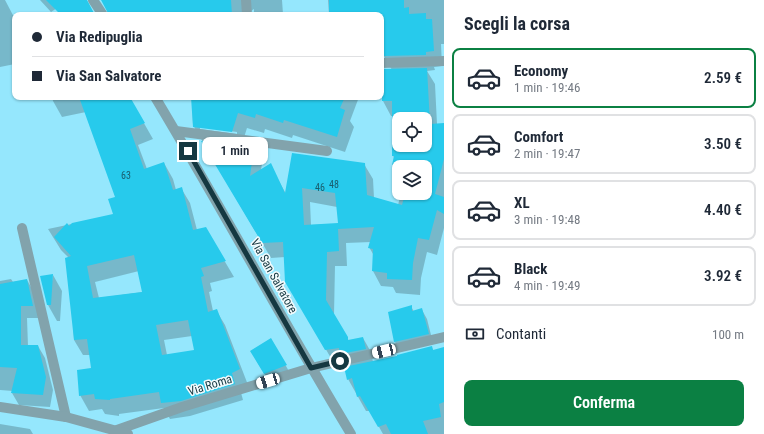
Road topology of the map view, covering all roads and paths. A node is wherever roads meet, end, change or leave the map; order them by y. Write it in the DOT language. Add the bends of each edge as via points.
graph roads {
  1 [pos="93,0"];
  2 [pos="246,0"];
  3 [pos="101,12"];
  4 [pos="247,12"];
  5 [pos="444,61"];
  6 [pos="384,63"];
  7 [pos="157,100"];
  8 [pos="176,131"];
  9 [pos="327,150"];
  10 [pos="22,228"];
  11 [pos="444,337"];
  12 [pos="311,368"];
  13 [pos="0,408"];
  14 [pos="66,417"];
  15 [pos="118,432"];
  16 [pos="128,434"];
  17 [pos="351,434"];
  1 -- 3 [label="street"];
  2 -- 4 [label="street"];
  5 -- 6 [label="street"];
  7 -- 8 [label="street, Via San Salvatore"];
  8 -- 9 [label="street"];
  8 -- 12 [label="street, Via San Salvatore"];
  10 -- 14 [label="street"];
  11 -- 12 [label="street, Via Roma"];
  12 -- 15 [label="street, Via Roma" via="182,407"];
  12 -- 17 [label="street, Via San Salvatore"];
  13 -- 14 [label="street"];
  14 -- 15 [label="street"];
  15 -- 16 [label="street"];
}
